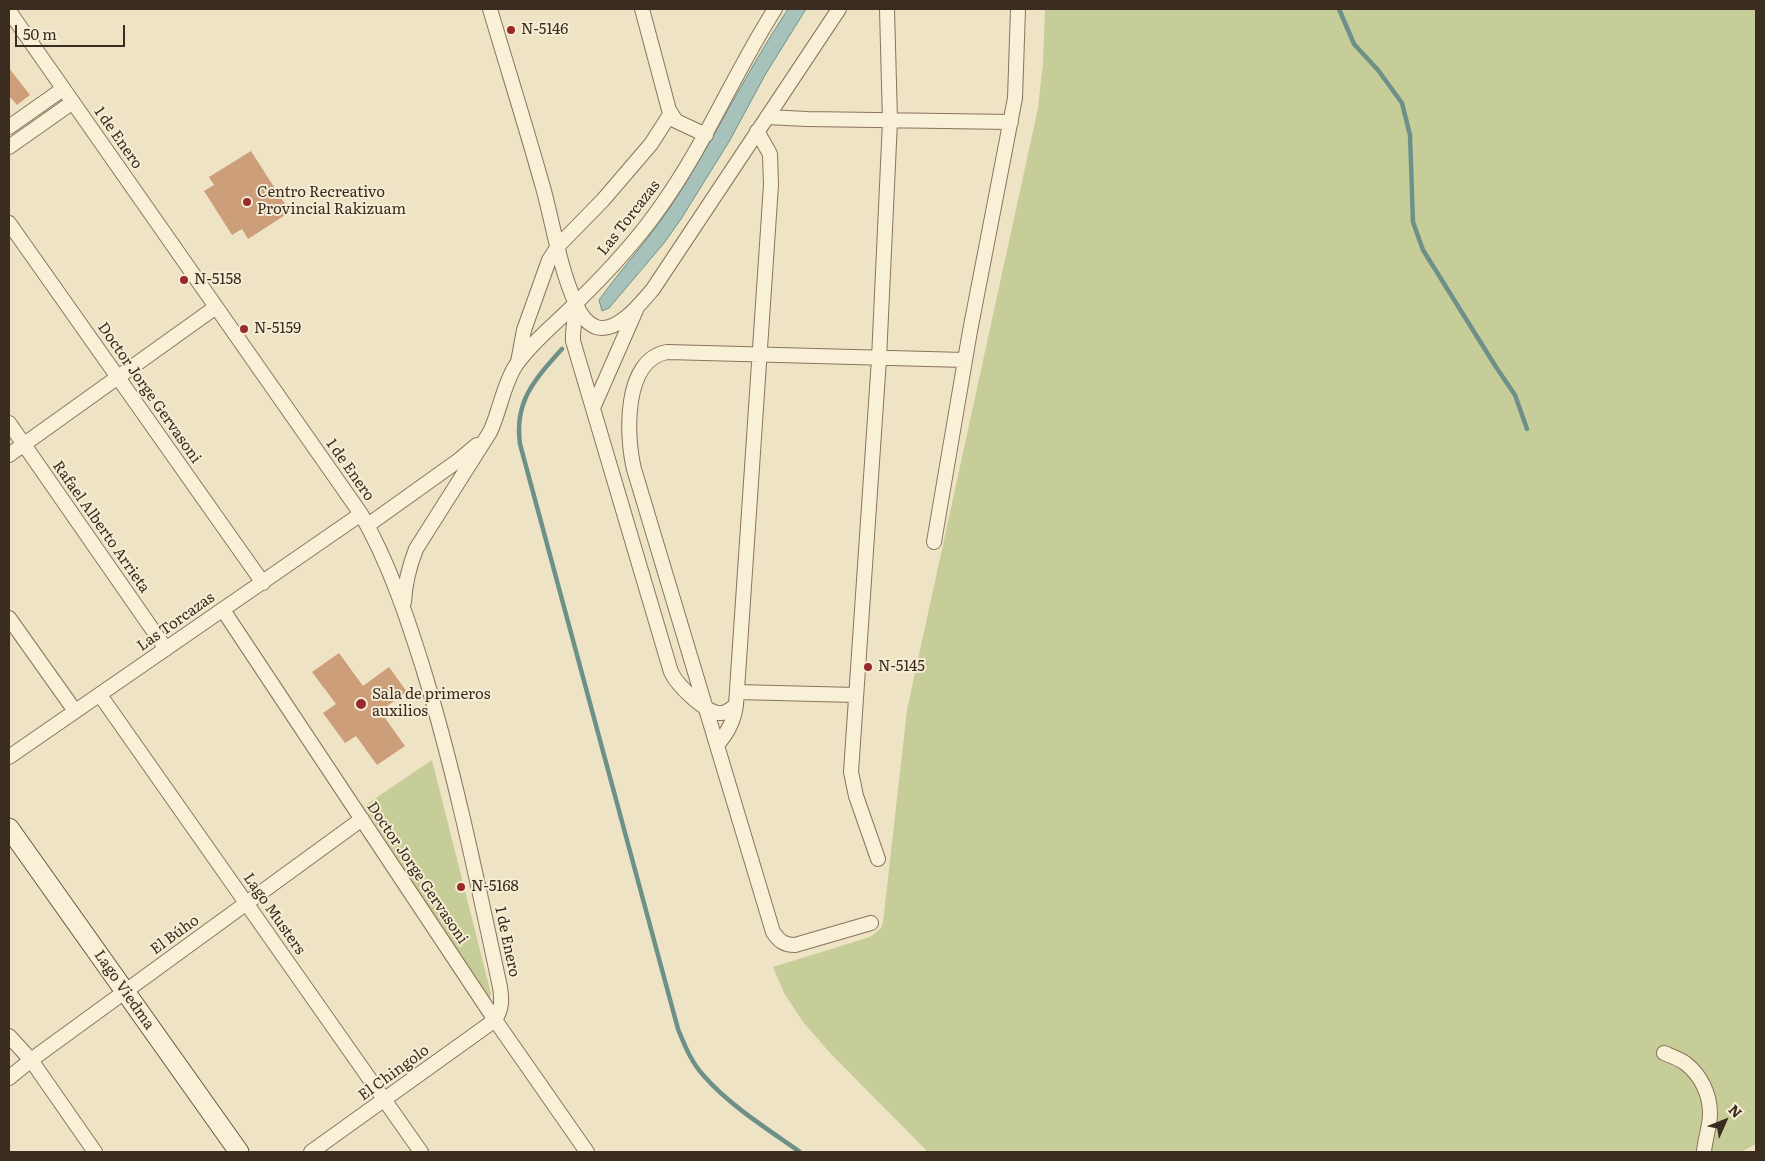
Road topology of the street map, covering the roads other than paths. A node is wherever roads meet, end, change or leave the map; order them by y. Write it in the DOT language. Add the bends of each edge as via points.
graph roads {
  1 [pos="490,9"];
  2 [pos="642,9"];
  3 [pos="774,9"];
  4 [pos="839,9"];
  5 [pos="887,9"];
  6 [pos="1018,9"];
  7 [pos="9,11"];
  8 [pos="63,88"];
  9 [pos="73,102"];
  10 [pos="671,113"];
  11 [pos="767,117"];
  12 [pos="890,121"];
  13 [pos="1011,122"];
  14 [pos="9,127"];
  15 [pos="757,131"];
  16 [pos="706,135"];
  17 [pos="9,147"];
  18 [pos="9,223"];
  19 [pos="558,246"];
  20 [pos="576,304"];
  21 [pos="216,306"];
  22 [pos="638,306"];
  23 [pos="760,355"];
  24 [pos="879,359"];
  25 [pos="965,360"];
  26 [pos="518,363"];
  27 [pos="118,377"];
  28 [pos="593,408"];
  29 [pos="9,423"];
  30 [pos="490,432"];
  31 [pos="24,444"];
  32 [pos="9,455"];
  33 [pos="364,520"];
  34 [pos="934,542"];
  35 [pos="263,583"];
  36 [pos="404,607"];
  37 [pos="224,610"];
  38 [pos="9,618"];
  39 [pos="166,649"];
  40 [pos="100,695"];
  41 [pos="856,695"];
  42 [pos="736,698"];
  43 [pos="706,707"];
  44 [pos="75,712"];
  45 [pos="717,744"];
  46 [pos="9,757"];
  47 [pos="362,819"];
  48 [pos="9,828"];
  49 [pos="878,859"];
  50 [pos="246,903"];
  51 [pos="871,923"];
  52 [pos="125,992"];
  53 [pos="495,1020"];
  54 [pos="9,1036"];
  55 [pos="1664,1053"];
  56 [pos="31,1060"];
  57 [pos="9,1078"];
  58 [pos="384,1100"];
  59 [pos="95,1152"];
  60 [pos="239,1152"];
  61 [pos="311,1152"];
  62 [pos="421,1152"];
  63 [pos="586,1152"];
  64 [pos="1704,1152"];
  1 -- 19 [label="street"];
  2 -- 10 [label="street"];
  3 -- 16 [label="street, Las Torcazas"];
  4 -- 11 [label="street"];
  5 -- 12 [label="street"];
  6 -- 13 [label="street" via="1017,76"];
  7 -- 8 [label="street, 1 de Enero"];
  8 -- 9 [label="street, 1 de Enero"];
  8 -- 14 [label="street"];
  9 -- 17 [label="street"];
  9 -- 21 [label="street, 1 de Enero"];
  10 -- 16 [label="street" via="676,121"];
  10 -- 19 [label="street" via="651,144"];
  11 -- 12 [label="street"];
  11 -- 15 [label="street"];
  12 -- 13 [label="street"];
  12 -- 24 [label="street"];
  13 -- 25 [label="street"];
  15 -- 22 [label="street" via="663,276"];
  15 -- 23 [label="street" via="770,154 772,174"];
  16 -- 20 [label="street, Las Torcazas" via="640,234"];
  18 -- 27 [label="street, Doctor Jorge Gervasoni"];
  19 -- 20 [label="street"];
  19 -- 26 [label="street" via="549,260 524,330"];
  20 -- 22 [label="street" via="584,319 602,328 620,321"];
  20 -- 26 [label="street, Las Torcazas"];
  20 -- 28 [label="street" via="572,334"];
  21 -- 27 [label="street"];
  21 -- 33 [label="street, 1 de Enero"];
  22 -- 28 [label="street"];
  23 -- 24 [label="street"];
  23 -- 42 [label="street"];
  23 -- 43 [label="street" via="659,354 640,373 629,414 634,469"];
  24 -- 25 [label="street"];
  24 -- 41 [label="street"];
  25 -- 34 [label="street"];
  26 -- 30 [label="street, Las Torcazas"];
  27 -- 31 [label="street"];
  27 -- 35 [label="street, Doctor Jorge Gervasoni"];
  28 -- 43 [label="street" via="671,672 678,684"];
  29 -- 31 [label="street, Rafael Alberto Arrieta"];
  30 -- 33 [label="street, Las Torcazas" via="459,460"];
  30 -- 36 [label="street, Las Torcazas" via="416,549 404,585"];
  31 -- 32 [label="street"];
  31 -- 39 [label="street, Rafael Alberto Arrieta"];
  33 -- 35 [label="street, Las Torcazas"];
  33 -- 36 [label="street, 1 de Enero" via="387,563"];
  35 -- 37 [label="street, Las Torcazas"];
  36 -- 53 [label="street, 1 de Enero" via="441,726 456,787 501,996 500,1013"];
  37 -- 39 [label="street, Las Torcazas"];
  37 -- 47 [label="street, Doctor Jorge Gervasoni"];
  38 -- 44 [label="street"];
  39 -- 40 [label="street, Las Torcazas"];
  40 -- 44 [label="street, Las Torcazas"];
  40 -- 50 [label="street, Lago Musters"];
  41 -- 42 [label="street"];
  41 -- 49 [label="street" via="851,772"];
  42 -- 43 [label="street" via="727,712 716,712"];
  42 -- 45 [label="street" via="732,723"];
  43 -- 45 [label="street"];
  44 -- 46 [label="street, Las Torcazas"];
  45 -- 51 [label="street" via="776,937 788,945 795,945"];
  47 -- 50 [label="street, El Búho"];
  47 -- 53 [label="street, Doctor Jorge Gervasoni"];
  48 -- 52 [label="main road, Lago Viedma"];
  50 -- 52 [label="street, El Búho"];
  50 -- 58 [label="street, Lago Musters"];
  52 -- 56 [label="street, El Búho"];
  52 -- 60 [label="main road, Lago Viedma"];
  53 -- 58 [label="street, El Chingolo"];
  53 -- 63 [label="street, Doctor Jorge Gervasoni"];
  54 -- 56 [label="street"];
  55 -- 64 [label="street" via="1684,1062 1699,1077 1708,1097 1710,1115"];
  56 -- 57 [label="street, El Búho"];
  56 -- 59 [label="street"];
  58 -- 61 [label="street, El Chingolo"];
  58 -- 62 [label="street, Lago Musters"];
}
